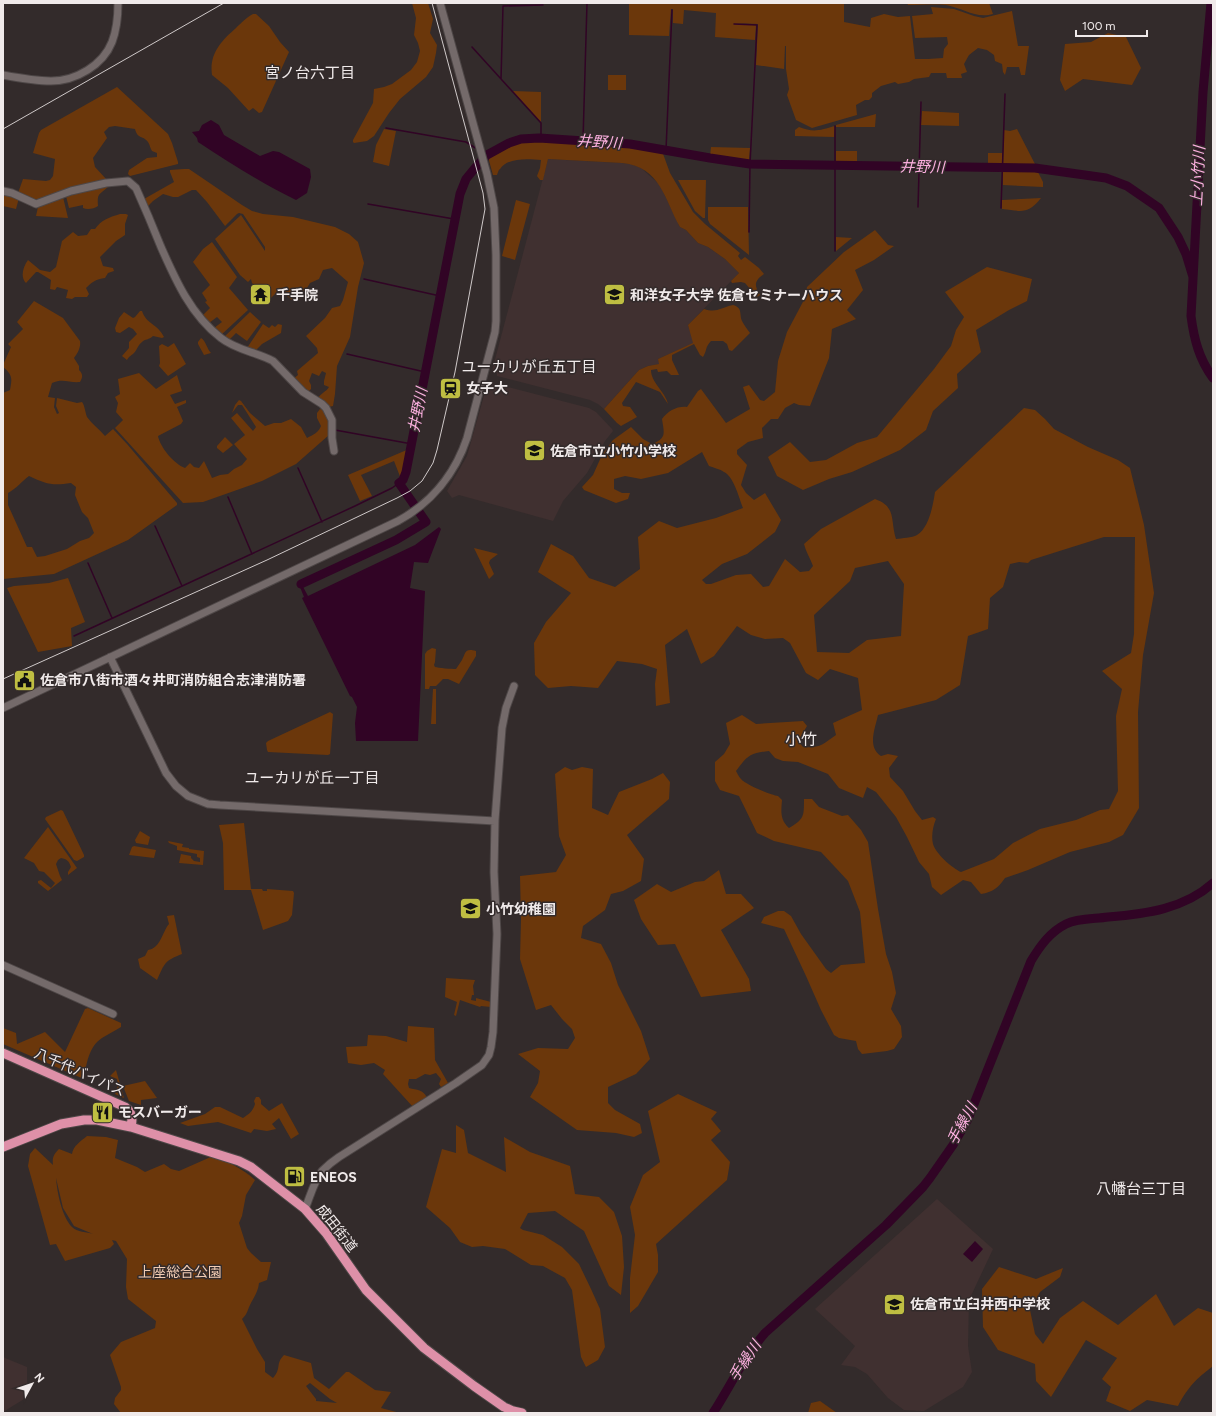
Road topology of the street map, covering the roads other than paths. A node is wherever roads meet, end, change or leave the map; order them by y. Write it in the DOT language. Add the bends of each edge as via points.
graph roads {
  1 [pos="118,3"];
  2 [pos="440,3"];
  3 [pos="3,75"];
  4 [pos="3,191"];
  5 [pos="334,451"];
  6 [pos="110,657"];
  7 [pos="514,686"];
  8 [pos="3,708"];
  9 [pos="495,821"];
  10 [pos="3,965"];
  11 [pos="113,1014"];
  12 [pos="3,1053"];
  13 [pos="131,1127"];
  14 [pos="3,1147"];
  15 [pos="305,1209"];
  16 [pos="522,1413"];
  1 -- 3 [label="street" via="117,24 112,43 90,69 70,79 53,81"];
  2 -- 6 [label="street" via="494,208 497,310 495,332 464,446 455,465 440,488 414,511 398,521"];
  4 -- 5 [label="street" via="36,204 71,191 106,183 128,181 132,184 180,288 192,308 221,338 273,361 303,392 322,404 332,420"];
  6 -- 8 [label="street"];
  6 -- 9 [label="street" via="166,773 181,791 196,800 220,805"];
  7 -- 9 [label="street" via="502,728"];
  9 -- 15 [label="street" via="497,934 493,1032 489,1055 482,1065 456,1083 330,1164 322,1172"];
  10 -- 11 [label="street"];
  12 -- 13 [label="highway, 八千代バイパス" via="125,1107 132,1119"];
  13 -- 14 [label="highway, 成田街道" via="97,1120 68,1122"];
  13 -- 15 [label="highway, 成田街道" via="251,1167"];
  15 -- 16 [label="highway, 成田街道" via="326,1233 366,1290 424,1348 504,1407"];
}
